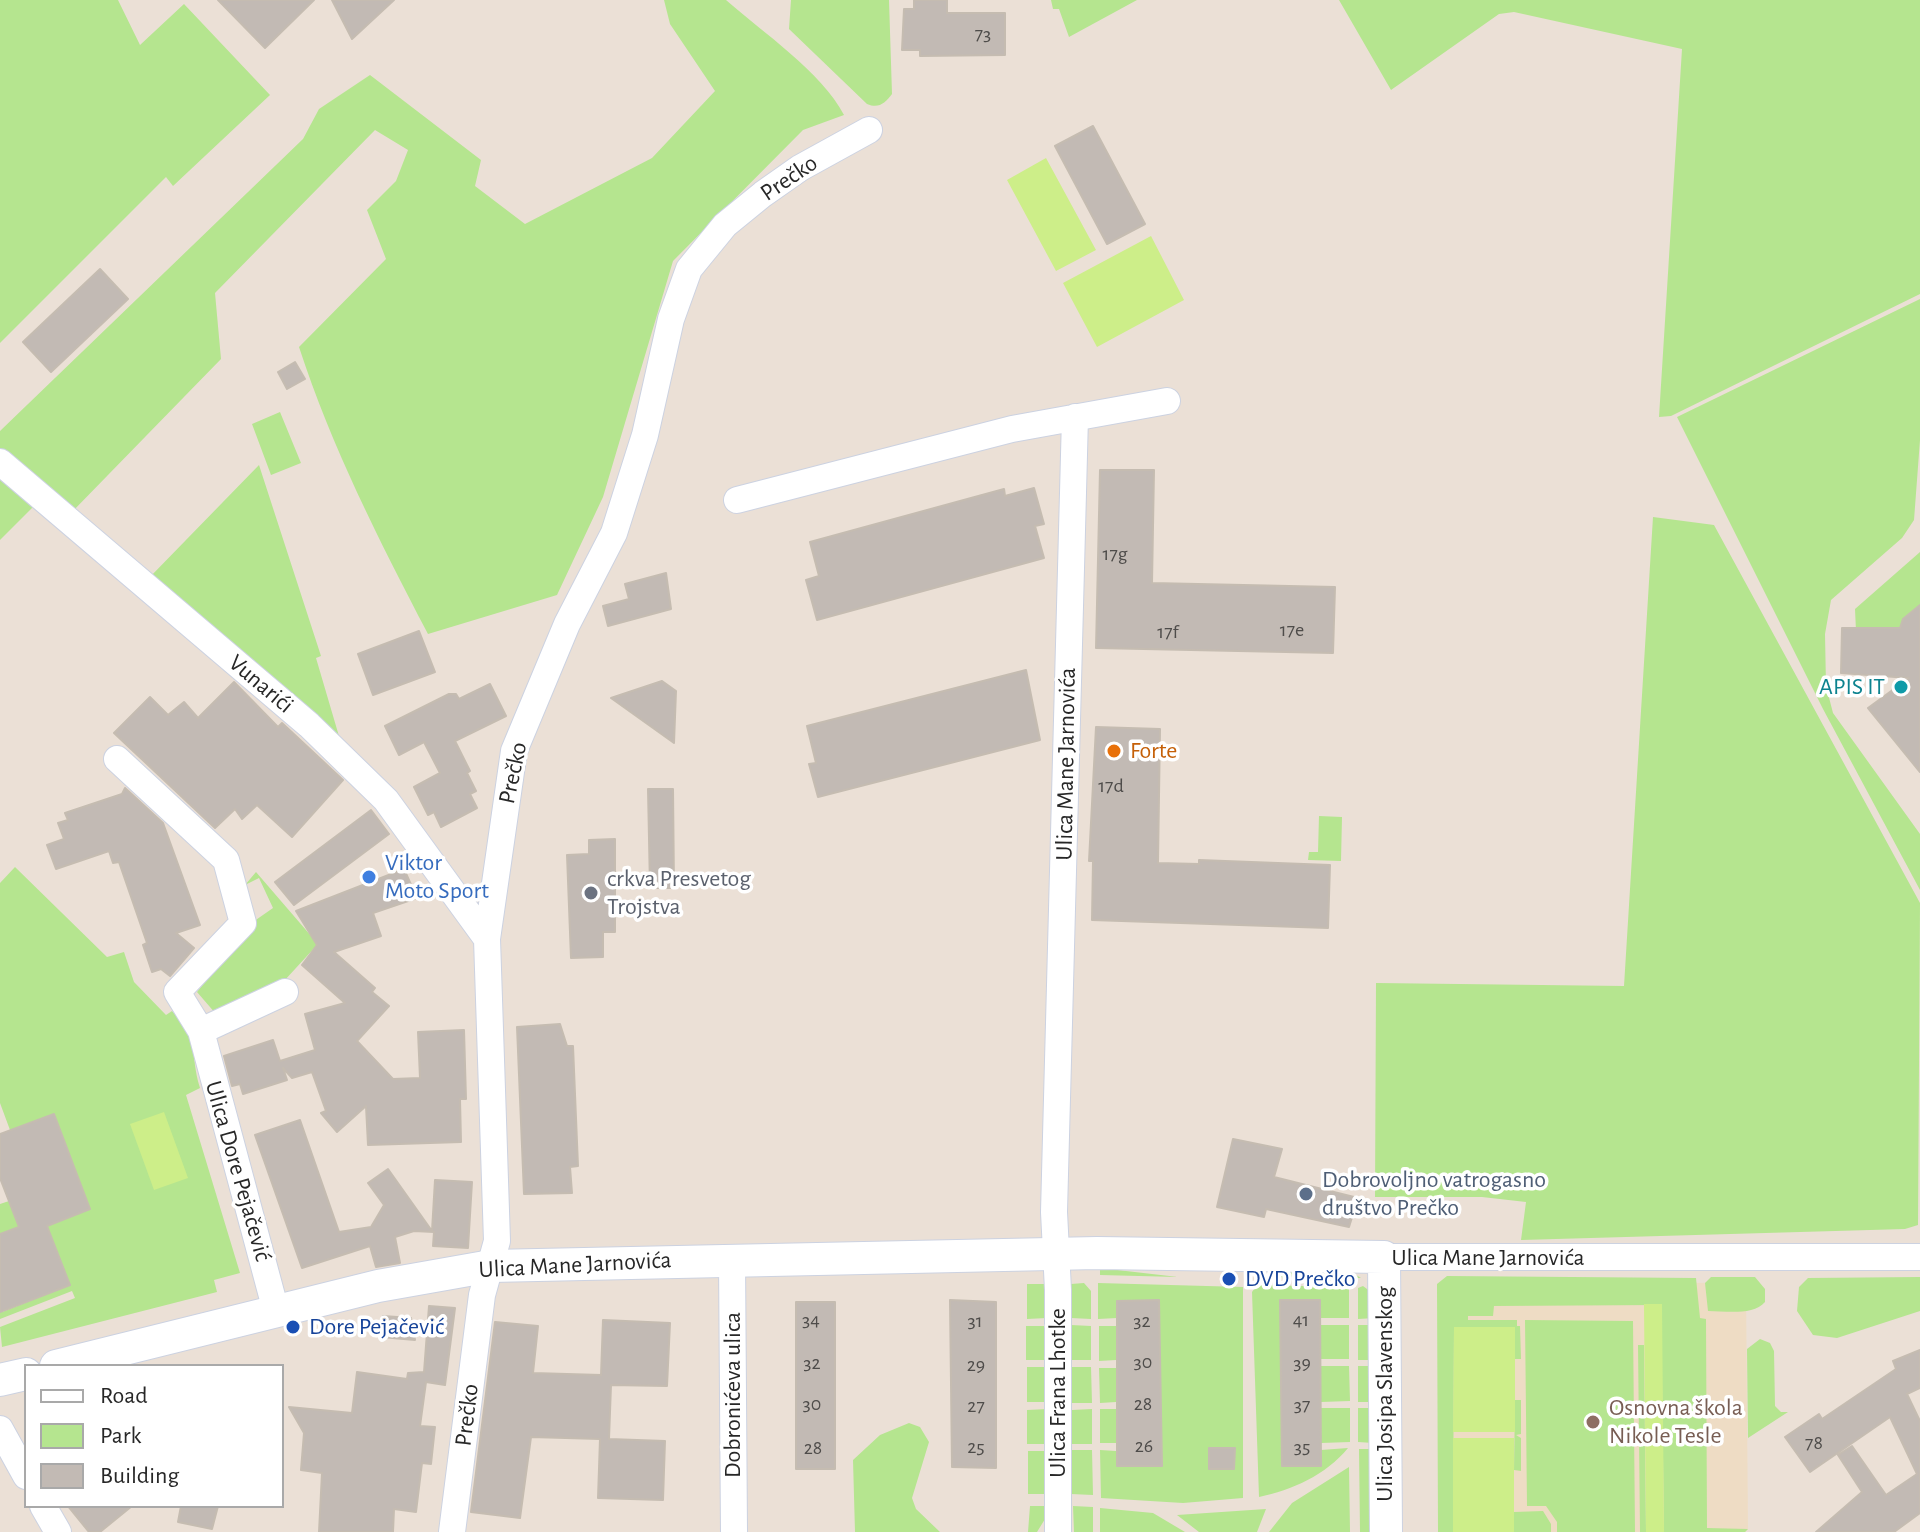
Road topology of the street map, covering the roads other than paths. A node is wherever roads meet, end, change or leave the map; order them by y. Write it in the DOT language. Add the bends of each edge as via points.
graph roads {
  1 [pos="869,130"];
  2 [pos="1167,401"];
  3 [pos="1075,417"];
  4 [pos="0,462"];
  5 [pos="737,500"];
  6 [pos="117,759"];
  7 [pos="487,939"];
  8 [pos="285,992"];
  9 [pos="201,1031"];
  10 [pos="1056,1255"];
  11 [pos="1384,1257"];
  12 [pos="1920,1257"];
  13 [pos="732,1258"];
  14 [pos="491,1266"];
  15 [pos="276,1311"];
  16 [pos="64,1364"];
  17 [pos="24,1374"];
  18 [pos="0,1380"];
  19 [pos="0,1429"];
  20 [pos="24,1472"];
  21 [pos="44,1508"];
  22 [pos="58,1532"];
  23 [pos="452,1532"];
  24 [pos="734,1532"];
  25 [pos="1058,1532"];
  26 [pos="1386,1532"];
  1 -- 7 [label="street, Prečko" via="763,194 725,225 689,269 614,533 567,624 514,751"];
  2 -- 3 [label="street"];
  3 -- 5 [label="street"];
  3 -- 10 [label="street, Ulica Mane Jarnovića"];
  4 -- 7 [label="street, Vunarići" via="309,725 375,789"];
  6 -- 9 [label="street, Ulica Dore Pejačević" via="226,860 243,923 177,992"];
  7 -- 14 [label="street, Prečko" via="497,1241"];
  8 -- 9 [label="street"];
  9 -- 15 [label="street, Ulica Dore Pejačević"];
  10 -- 11 [label="street, Ulica Mane Jarnovića"];
  10 -- 13 [label="street, Ulica Mane Jarnovića"];
  10 -- 25 [label="street, Ulica Frana Lhotke"];
  11 -- 12 [label="street, Ulica Mane Jarnovića"];
  11 -- 26 [label="street, Ulica Josipa Slavenskog"];
  13 -- 14 [label="street, Ulica Mane Jarnovića"];
  13 -- 24 [label="street, Dobronićeva ulica"];
  14 -- 15 [label="street, Ulica Mane Jarnovića"];
  14 -- 23 [label="street, Prečko" via="482,1295"];
  15 -- 16 [label="street, Ulica Mane Jarnovića"];
  17 -- 18 [label="street"];
  19 -- 20 [label="street"];
  21 -- 22 [label="street"];
}
